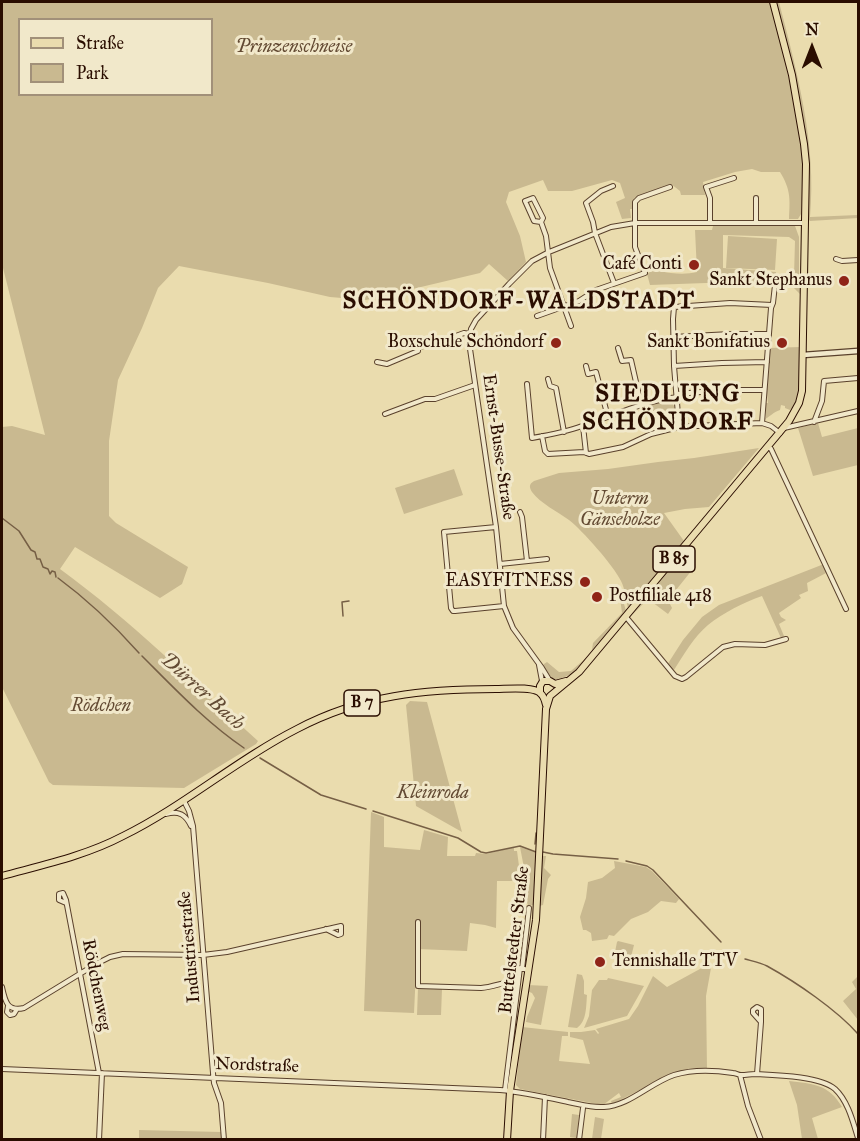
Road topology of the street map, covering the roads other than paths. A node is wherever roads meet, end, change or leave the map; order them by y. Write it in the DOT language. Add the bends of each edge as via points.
graph roads {
  1 [pos="773,2"];
  2 [pos="734,178"];
  3 [pos="614,186"];
  4 [pos="670,187"];
  5 [pos="756,198"];
  6 [pos="541,222"];
  7 [pos="710,222"];
  8 [pos="756,222"];
  9 [pos="634,223"];
  10 [pos="804,223"];
  11 [pos="595,233"];
  12 [pos="549,252"];
  13 [pos="836,259"];
  14 [pos="858,260"];
  15 [pos="614,284"];
  16 [pos="775,285"];
  17 [pos="772,305"];
  18 [pos="564,307"];
  19 [pos="537,316"];
  20 [pos="571,326"];
  21 [pos="470,334"];
  22 [pos="768,334"];
  23 [pos="673,337"];
  24 [pos="618,348"];
  25 [pos="858,351"];
  26 [pos="803,355"];
  27 [pos="377,362"];
  28 [pos="767,362"];
  29 [pos="586,366"];
  30 [pos="674,366"];
  31 [pos="858,378"];
  32 [pos="548,379"];
  33 [pos="527,384"];
  34 [pos="476,385"];
  35 [pos="764,390"];
  36 [pos="677,395"];
  37 [pos="641,404"];
  38 [pos="858,411"];
  39 [pos="385,414"];
  40 [pos="608,417"];
  41 [pos="814,422"];
  42 [pos="762,423"];
  43 [pos="583,426"];
  44 [pos="679,427"];
  45 [pos="781,431"];
  46 [pos="564,432"];
  47 [pos="542,436"];
  48 [pos="768,447"];
  49 [pos="586,453"];
  50 [pos="520,512"];
  51 [pos="496,527"];
  52 [pos="546,559"];
  53 [pos="527,561"];
  54 [pos="500,564"];
  55 [pos="504,606"];
  56 [pos="846,609"];
  57 [pos="626,617"];
  58 [pos="786,639"];
  59 [pos="538,664"];
  60 [pos="569,680"];
  61 [pos="551,682"];
  62 [pos="545,690"];
  63 [pos="183,800"];
  64 [pos="149,822"];
  65 [pos="194,832"];
  66 [pos="2,876"];
  67 [pos="66,903"];
  68 [pos="528,908"];
  69 [pos="418,921"];
  70 [pos="326,929"];
  71 [pos="203,955"];
  72 [pos="525,969"];
  73 [pos="79,974"];
  74 [pos="518,981"];
  75 [pos="2,987"];
  76 [pos="2,994"];
  77 [pos="8,1006"];
  78 [pos="17,1009"];
  79 [pos="761,1022"];
  80 [pos="2,1069"];
  81 [pos="100,1073"];
  82 [pos="757,1074"];
  83 [pos="740,1075"];
  84 [pos="213,1078"];
  85 [pos="222,1078"];
  86 [pos="508,1091"];
  87 [pos="218,1093"];
  88 [pos="545,1097"];
  89 [pos="583,1108"];
  90 [pos="858,1138"];
  91 [pos="99,1140"];
  92 [pos="224,1140"];
  93 [pos="507,1140"];
  94 [pos="543,1140"];
  95 [pos="579,1140"];
  96 [pos="761,1140"];
  1 -- 10 [label="main road, B 85" via="804,144"];
  2 -- 7 [label="street" via="706,187 711,198"];
  3 -- 11 [label="street" via="586,203"];
  4 -- 9 [label="street" via="637,199"];
  5 -- 8 [label="street"];
  6 -- 6 [label="street" via="543,218 533,198 525,201 534,221"];
  6 -- 12 [label="street"];
  7 -- 8 [label="street"];
  7 -- 9 [label="street"];
  8 -- 10 [label="street"];
  9 -- 11 [label="street"];
  9 -- 15 [label="street" via="635,247 645,273"];
  10 -- 26 [label="main road, B 85"];
  11 -- 12 [label="street"];
  11 -- 15 [label="street"];
  12 -- 18 [label="street" via="550,268"];
  12 -- 21 [label="street" via="517,275 476,320"];
  13 -- 14 [label="street"];
  15 -- 18 [label="street"];
  16 -- 17 [label="street"];
  17 -- 22 [label="street"];
  17 -- 23 [label="street" via="674,307"];
  18 -- 19 [label="street"];
  18 -- 20 [label="street"];
  21 -- 27 [label="street" via="436,341 387,364"];
  21 -- 34 [label="street, Ernst-Busse-Straße"];
  22 -- 23 [label="street"];
  22 -- 28 [label="street"];
  23 -- 30 [label="street"];
  24 -- 37 [label="street" via="622,361 631,360"];
  25 -- 26 [label="street"];
  26 -- 45 [label="main road, B 85" via="799,403"];
  28 -- 30 [label="street"];
  28 -- 35 [label="street"];
  29 -- 40 [label="street" via="588,374 596,372"];
  30 -- 36 [label="street"];
  31 -- 41 [label="street" via="824,381"];
  32 -- 46 [label="street" via="550,386 556,388"];
  33 -- 47 [label="street" via="532,438"];
  34 -- 39 [label="street"];
  34 -- 51 [label="street, Ernst-Busse-Straße"];
  35 -- 36 [label="street"];
  35 -- 42 [label="street"];
  36 -- 37 [label="street"];
  36 -- 44 [label="street"];
  37 -- 40 [label="street"];
  38 -- 41 [label="street"];
  40 -- 43 [label="street"];
  41 -- 45 [label="street"];
  42 -- 44 [label="street"];
  42 -- 45 [label="street"];
  43 -- 46 [label="street"];
  43 -- 49 [label="street"];
  44 -- 49 [label="street" via="610,450"];
  45 -- 48 [label="main road, B 85"];
  46 -- 47 [label="street"];
  47 -- 49 [label="street" via="548,454"];
  48 -- 56 [label="street"];
  48 -- 57 [label="main road, B 85"];
  50 -- 53 [label="street"];
  51 -- 54 [label="street, Ernst-Busse-Straße"];
  51 -- 55 [label="street" via="444,532 451,608 455,611"];
  52 -- 53 [label="street"];
  53 -- 54 [label="street"];
  54 -- 55 [label="street, Ernst-Busse-Straße"];
  55 -- 59 [label="street, Ernst-Busse-Straße" via="513,628"];
  57 -- 58 [label="street" via="675,676 682,679 723,646 765,645"];
  57 -- 60 [label="main road, B 85"];
  59 -- 61 [label="street, Ernst-Busse-Straße"];
  59 -- 62 [label="street, Ernst-Busse-Straße"];
  60 -- 61 [label="main road"];
  60 -- 62 [label="main road, B 85"];
  61 -- 62 [label="main road"];
  61 -- 62 [label="main road" via="555,688"];
  62 -- 63 [label="main road, B 7" via="423,691 357,704 276,740"];
  62 -- 72 [label="main road, Buttelstedter Straße" via="537,904"];
  63 -- 64 [label="main road, B 7"];
  63 -- 65 [label="street, Industriestraße"];
  64 -- 65 [label="street" via="179,813"];
  64 -- 66 [label="main road, B 7" via="92,850"];
  65 -- 71 [label="street, Industriestraße"];
  67 -- 73 [label="street, Rödchenweg"];
  68 -- 72 [label="street, Buttelstedter Straße"];
  69 -- 74 [label="street" via="418,986 481,988"];
  70 -- 70 [label="street" via="336,935 342,932 341,926"];
  70 -- 71 [label="street"];
  71 -- 73 [label="street" via="123,954"];
  71 -- 84 [label="street, Industriestraße"];
  72 -- 74 [label="street" via="520,968"];
  72 -- 86 [label="main road, Buttelstedter Straße"];
  73 -- 78 [label="street"];
  73 -- 81 [label="street, Rödchenweg"];
  74 -- 86 [label="street"];
  75 -- 76 [label="street"];
  76 -- 77 [label="street"];
  77 -- 78 [label="street"];
  77 -- 78 [label="street" via="10,1015"];
  79 -- 82 [label="street"];
  80 -- 81 [label="street, Nordstraße"];
  81 -- 84 [label="street, Nordstraße"];
  81 -- 91 [label="street, Rödchenweg"];
  82 -- 83 [label="street, Nordstraße"];
  82 -- 90 [label="street, Nordstraße" via="812,1079 832,1087 843,1099"];
  83 -- 88 [label="street, Nordstraße" via="704,1071 681,1074 607,1107"];
  83 -- 96 [label="street"];
  84 -- 85 [label="street, Nordstraße"];
  84 -- 87 [label="street, Industriestraße"];
  85 -- 86 [label="street, Nordstraße"];
  85 -- 87 [label="street, Industriestraße"];
  86 -- 88 [label="street, Nordstraße"];
  86 -- 93 [label="main road, Buttelstedter Straße"];
  87 -- 92 [label="street, Industriestraße"];
  88 -- 94 [label="street"];
  89 -- 95 [label="street"];
}
